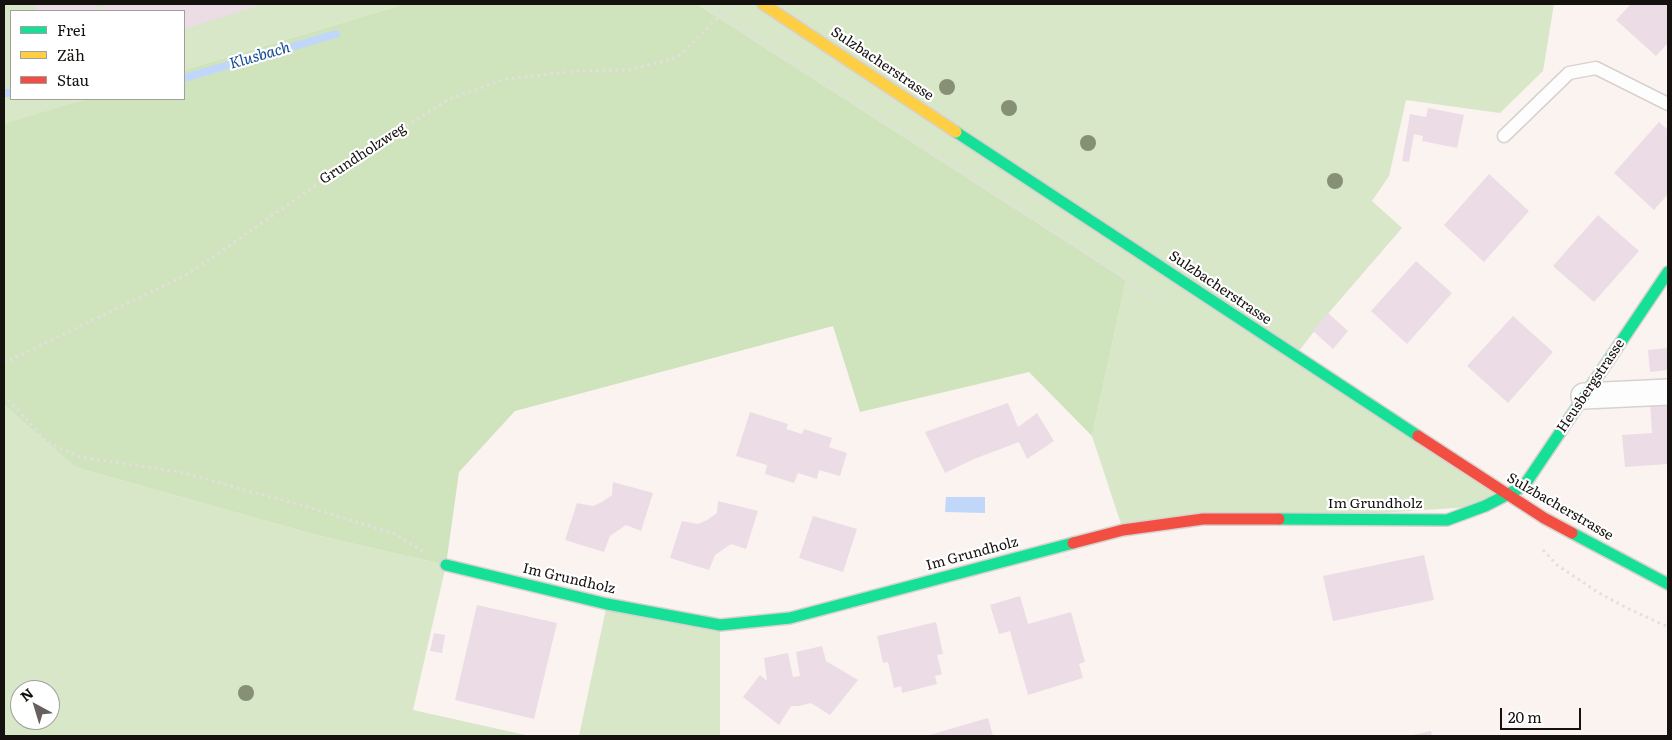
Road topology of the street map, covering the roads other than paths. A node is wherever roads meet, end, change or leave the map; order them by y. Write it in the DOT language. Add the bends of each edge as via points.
graph roads {
  1 [pos="763,4"];
  2 [pos="1668,104"];
  3 [pos="1504,136"];
  4 [pos="1668,272"];
  5 [pos="1668,392"];
  6 [pos="1584,396"];
  7 [pos="1509,495"];
  8 [pos="446,565"];
  9 [pos="1668,584"];
  1 -- 7 [label="street, Sulzbacherstrasse"];
  2 -- 3 [label="lane" via="1596,68 1569,74"];
  4 -- 6 [label="street, Heusbergstrasse"];
  5 -- 6 [label="street"];
  6 -- 7 [label="street, Heusbergstrasse" via="1524,486"];
  7 -- 8 [label="street, Im Grundholz" via="1447,520 1203,519 1123,530 790,618 720,625 606,604"];
  7 -- 9 [label="street, Sulzbacherstrasse" via="1544,518"];
}
